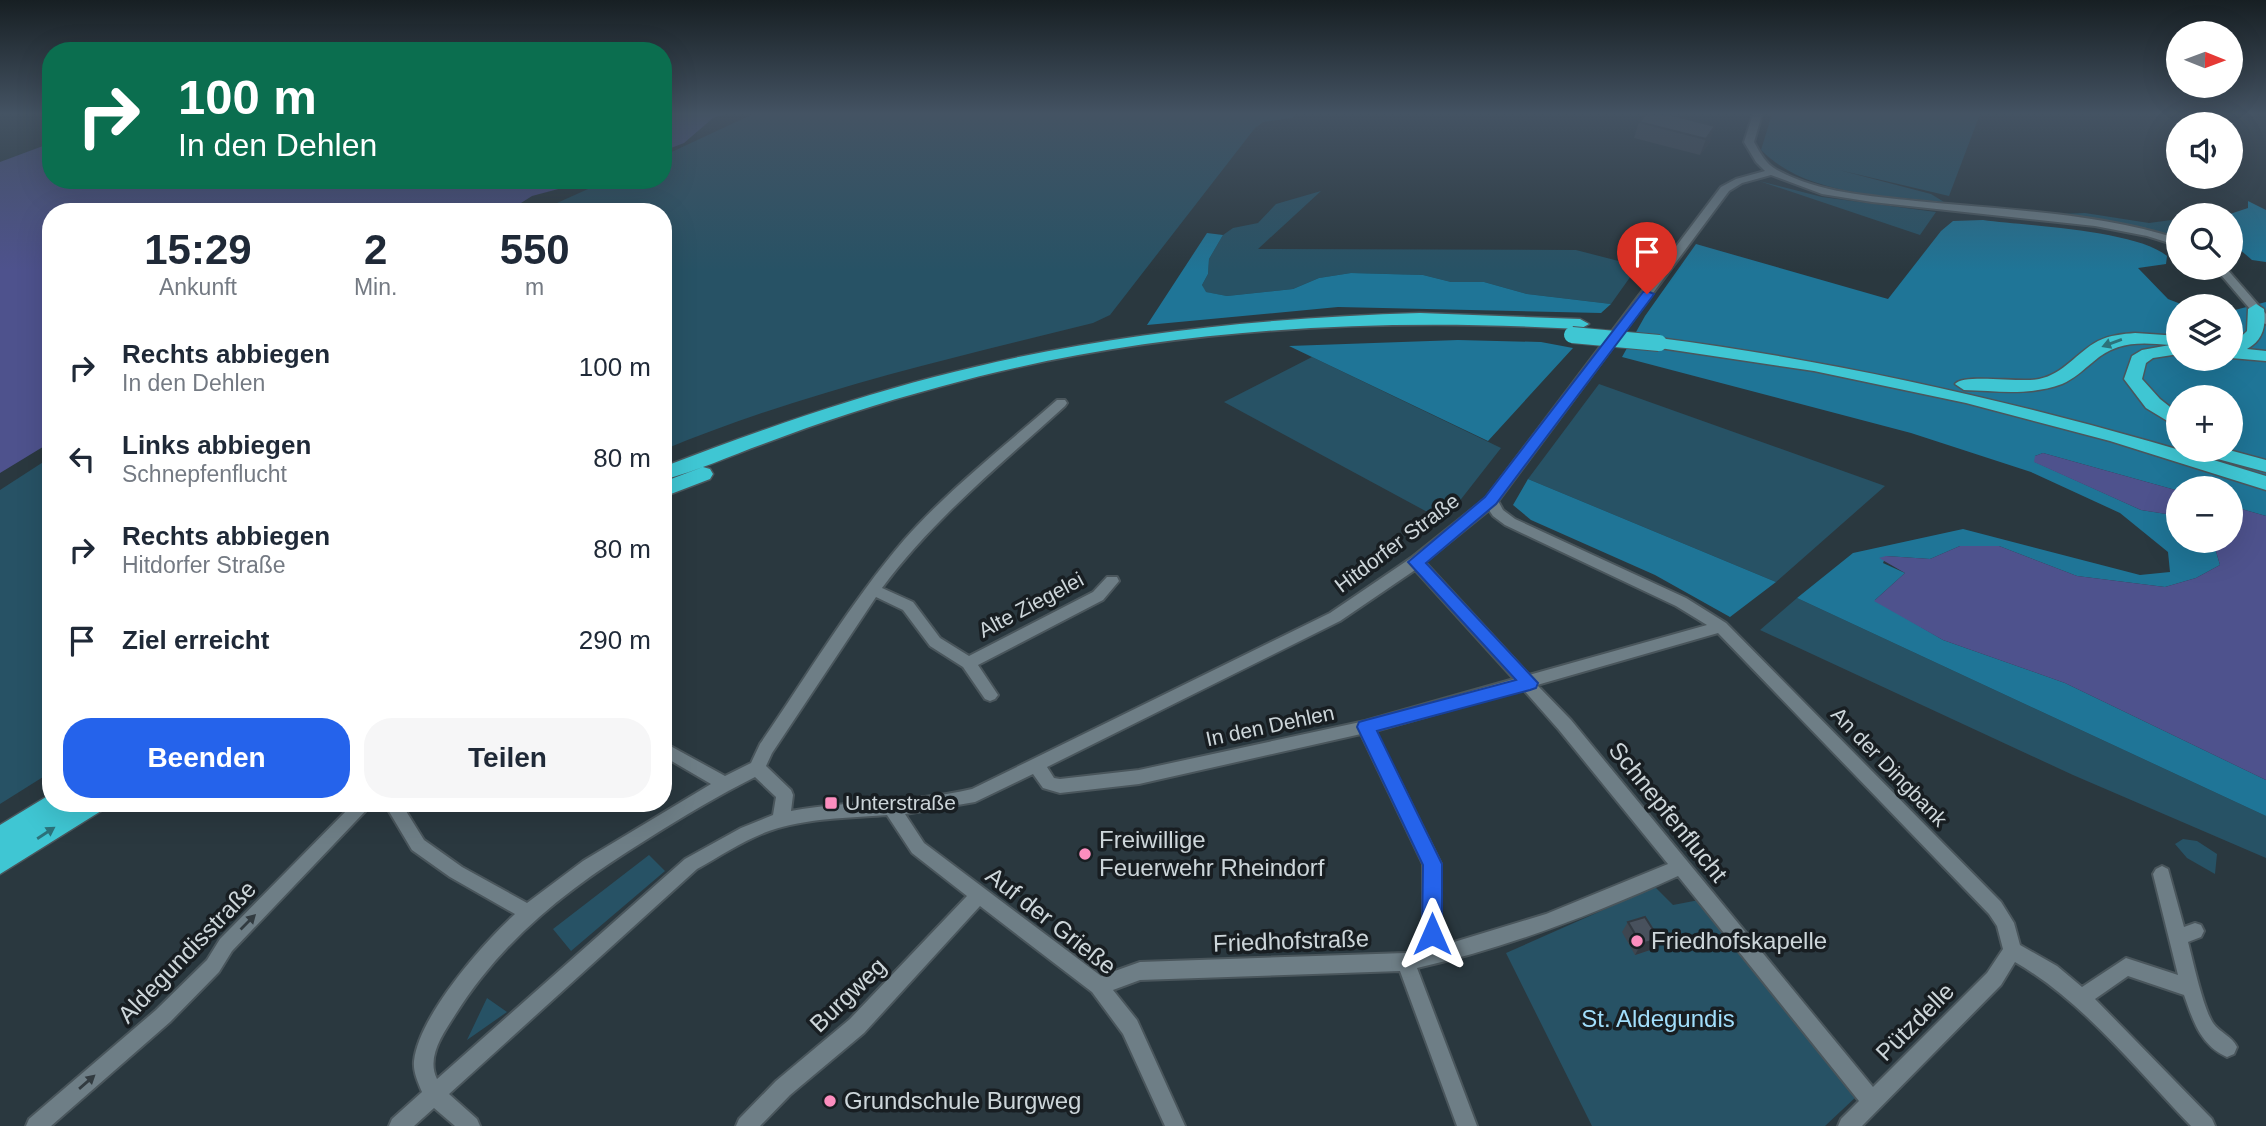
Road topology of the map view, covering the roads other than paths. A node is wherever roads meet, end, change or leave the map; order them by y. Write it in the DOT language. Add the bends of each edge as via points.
graph roads {
  1 [pos="1766,167"];
  2 [pos="1772,172"];
  3 [pos="2166,239"];
  4 [pos="2230,280"];
  5 [pos="2261,315"];
  6 [pos="1576,330"];
  7 [pos="1662,337"];
  8 [pos="2166,340"];
  9 [pos="2243,346"];
  10 [pos="2266,348"];
  11 [pos="2243,350"];
  12 [pos="2166,351"];
  13 [pos="2243,352"];
  14 [pos="2266,359"];
  15 [pos="1964,384"];
  16 [pos="1061,403"];
  17 [pos="2166,413"];
  18 [pos="2166,438"];
  19 [pos="2243,450"];
  20 [pos="2266,459"];
  21 [pos="2243,460"];
  22 [pos="2266,466"];
  23 [pos="672,471"];
  24 [pos="2266,483"];
  25 [pos="672,487"];
  26 [pos="1491,501"];
  27 [pos="1416,562"];
  28 [pos="1112,581"];
  29 [pos="874,590"];
  30 [pos="1721,628"];
  31 [pos="968,663"];
  32 [pos="1530,683"];
  33 [pos="990,695"];
  34 [pos="1366,727"];
  35 [pos="672,753"];
  36 [pos="1036,765"];
  37 [pos="757,768"];
  38 [pos="724,784"];
  39 [pos="892,809"];
  40 [pos="42,811"];
  41 [pos="78,812"];
  42 [pos="356,812"];
  43 [pos="398,812"];
  44 [pos="781,821"];
  45 [pos="0,839"];
  46 [pos="0,863"];
  47 [pos="1681,866"];
  48 [pos="2162,874"];
  49 [pos="979,895"];
  50 [pos="527,912"];
  51 [pos="2012,950"];
  52 [pos="1432,957"];
  53 [pos="1406,962"];
  54 [pos="1099,986"];
  55 [pos="2191,988"];
  56 [pos="2081,998"];
  57 [pos="2227,1047"];
  58 [pos="434,1093"];
  59 [pos="1872,1101"];
  60 [pos="36,1126"];
  61 [pos="400,1126"];
  62 [pos="470,1126"];
  63 [pos="746,1126"];
  64 [pos="1175,1126"];
  65 [pos="1467,1126"];
  66 [pos="1848,1126"];
  67 [pos="2205,1126"];
  1 -- 2 [label="street"];
  2 -- 3 [label="street" via="1822,191 1872,200 2095,223"];
  2 -- 26 [label="street, Hitdorfer Straße" via="1725,189"];
  4 -- 5 [label="street"];
  5 -- 9 [label="highway" via="2253,338"];
  6 -- 7 [label="highway, bridge"];
  6 -- 23 [label="highway" via="1474,319 1315,323 1109,345 880,397"];
  6 -- 25 [label="highway" via="1322,334 1092,360 968,387 834,425"];
  7 -- 15 [label="highway" via="1831,357"];
  7 -- 24 [label="highway" via="2000,404"];
  8 -- 15 [label="highway, one-way" via="2111,341 2055,381"];
  10 -- 11 [label="highway"];
  12 -- 17 [label="highway" via="2138,360 2133,379"];
  13 -- 14 [label="highway"];
  15 -- 18 [label="highway"];
  16 -- 29 [label="street" via="910,543"];
  19 -- 20 [label="highway"];
  21 -- 22 [label="highway"];
  26 -- 27 [label="street, Hitdorfer Straße"];
  26 -- 30 [label="street, An der Dingbank" via="1510,522 1681,602"];
  27 -- 32 [label="street, Schnepfenflucht"];
  27 -- 36 [label="street, Hitdorfer Straße" via="1335,617"];
  28 -- 31 [label="street, Alte Ziegelei" via="1098,596"];
  29 -- 31 [label="street, Alte Ziegelei" via="908,606 935,642"];
  29 -- 37 [label="street"];
  30 -- 32 [label="street, In den Dehlen"];
  30 -- 51 [label="street, An der Dingbank" via="1995,908"];
  31 -- 33 [label="street, Alte Ziegelei"];
  32 -- 34 [label="street, In den Dehlen"];
  32 -- 47 [label="street, Schnepfenflucht"];
  34 -- 36 [label="street, In den Dehlen" via="1101,782 1060,786 1049,783"];
  34 -- 52 [label="street" via="1433,864"];
  35 -- 38 [label="street"];
  36 -- 39 [label="street, Hitdorfer Straße" via="975,795"];
  37 -- 38 [label="street"];
  37 -- 44 [label="street" via="785,795"];
  38 -- 50 [label="street" via="567,881"];
  39 -- 44 [label="street, Hitdorfer Straße"];
  39 -- 49 [label="street, Auf der Grieße" via="918,848"];
  40 -- 45 [label="highway"];
  46 -- 41 [label="highway, one-way"];
  60 -- 42 [label="street, Aldegundisstraße, one-way" via="163,1016"];
  43 -- 50 [label="street" via="418,845"];
  44 -- 58 [label="street" via="739,836 691,864"];
  47 -- 52 [label="street, Friedhofstraße" via="1583,909"];
  47 -- 59 [label="street, Schnepfenflucht"];
  48 -- 55 [label="street" via="2187,934"];
  49 -- 54 [label="street, Auf der Grieße"];
  49 -- 63 [label="street, Burgweg" via="857,1026"];
  50 -- 58 [label="street" via="465,979 428,1043 424,1072"];
  51 -- 56 [label="street" via="2050,972"];
  51 -- 59 [label="street, Pützdelle" via="1994,979"];
  52 -- 53 [label="street, Friedhofstraße"];
  53 -- 54 [label="street, Friedhofstraße" via="1140,971"];
  53 -- 65 [label="street"];
  54 -- 64 [label="street, Auf der Grieße" via="1130,1027"];
  55 -- 56 [label="street" via="2126,967"];
  55 -- 57 [label="street" via="2207,1029"];
  56 -- 67 [label="street"];
  58 -- 61 [label="street"];
  58 -- 62 [label="street"];
  59 -- 66 [label="street, Pützdelle"];
}
